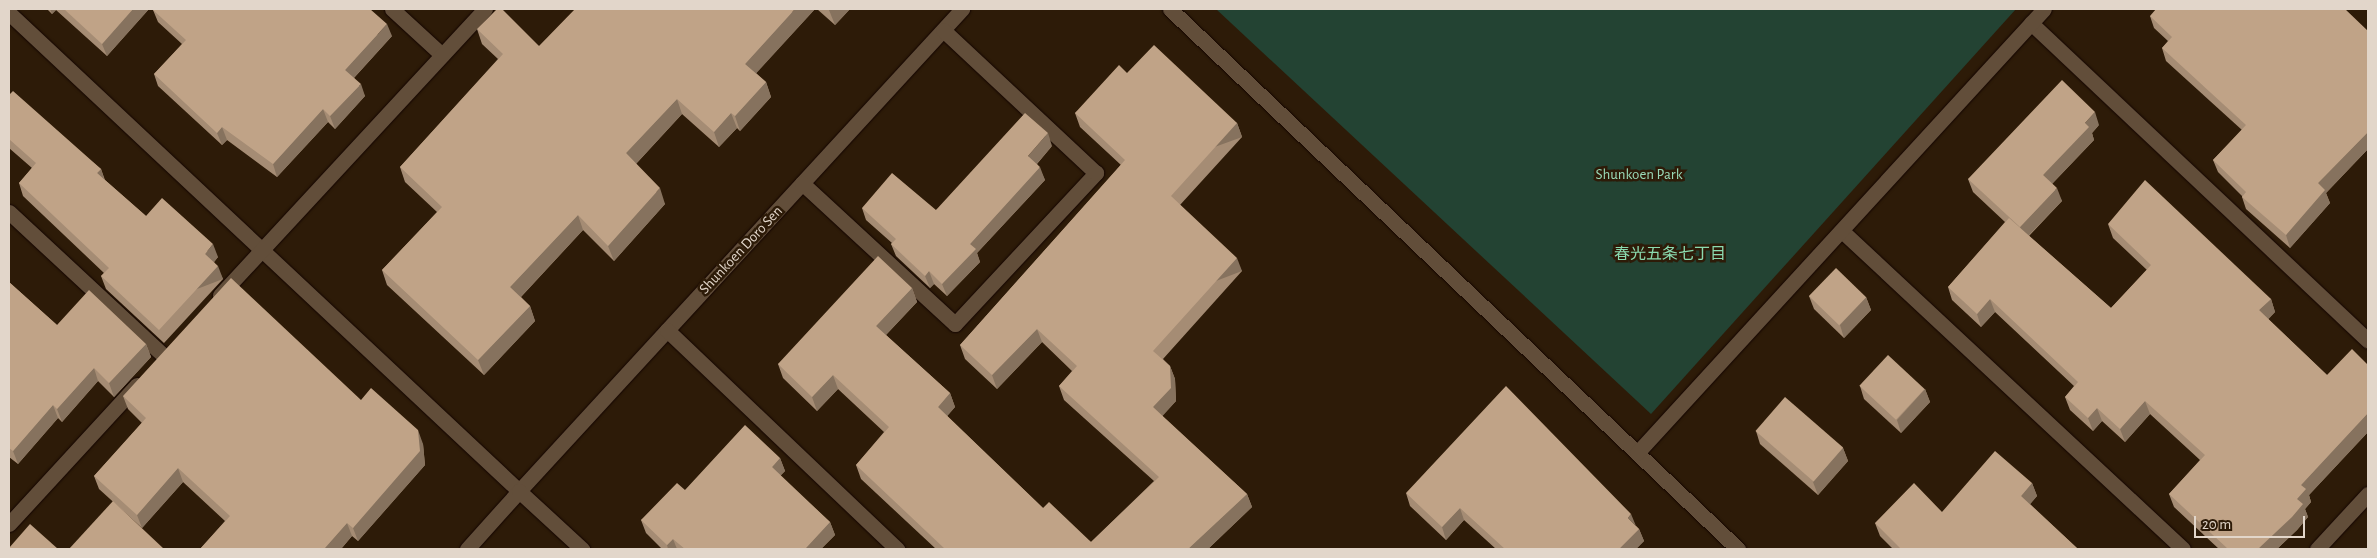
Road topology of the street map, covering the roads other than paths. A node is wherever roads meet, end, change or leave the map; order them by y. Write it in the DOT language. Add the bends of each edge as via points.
graph roads {
  1 [pos="392,9"];
  2 [pos="485,9"];
  3 [pos="962,9"];
  4 [pos="1170,9"];
  5 [pos="2044,9"];
  6 [pos="9,13"];
  7 [pos="2031,23"];
  8 [pos="943,30"];
  9 [pos="442,55"];
  10 [pos="802,183"];
  11 [pos="9,212"];
  12 [pos="1842,231"];
  13 [pos="260,250"];
  14 [pos="209,307"];
  15 [pos="667,330"];
  16 [pos="2368,341"];
  17 [pos="177,342"];
  18 [pos="164,356"];
  19 [pos="1637,453"];
  20 [pos="519,491"];
  21 [pos="2368,494"];
  22 [pos="9,524"];
  23 [pos="466,549"];
  24 [pos="582,549"];
  25 [pos="897,549"];
  26 [pos="1738,549"];
  27 [pos="2182,549"];
  28 [pos="2317,549"];
  1 -- 9 [label="street"];
  2 -- 9 [label="street"];
  3 -- 8 [label="street, Shunkoen Doro Sen"];
  4 -- 19 [label="street"];
  5 -- 7 [label="street"];
  6 -- 13 [label="street"];
  7 -- 12 [label="street"];
  7 -- 16 [label="street"];
  8 -- 10 [label="street, Shunkoen Doro Sen"];
  8 -- 10 [label="street" via="1096,173 955,324"];
  9 -- 13 [label="street"];
  10 -- 15 [label="street, Shunkoen Doro Sen"];
  11 -- 18 [label="street"];
  12 -- 19 [label="street"];
  12 -- 27 [label="street"];
  13 -- 14 [label="street"];
  13 -- 20 [label="street"];
  15 -- 20 [label="street, Shunkoen Doro Sen"];
  15 -- 25 [label="street"];
  17 -- 18 [label="street"];
  18 -- 22 [label="street"];
  19 -- 26 [label="street"];
  20 -- 23 [label="street, Shunkoen Doro Sen"];
  20 -- 24 [label="street"];
  21 -- 28 [label="street"];
}
